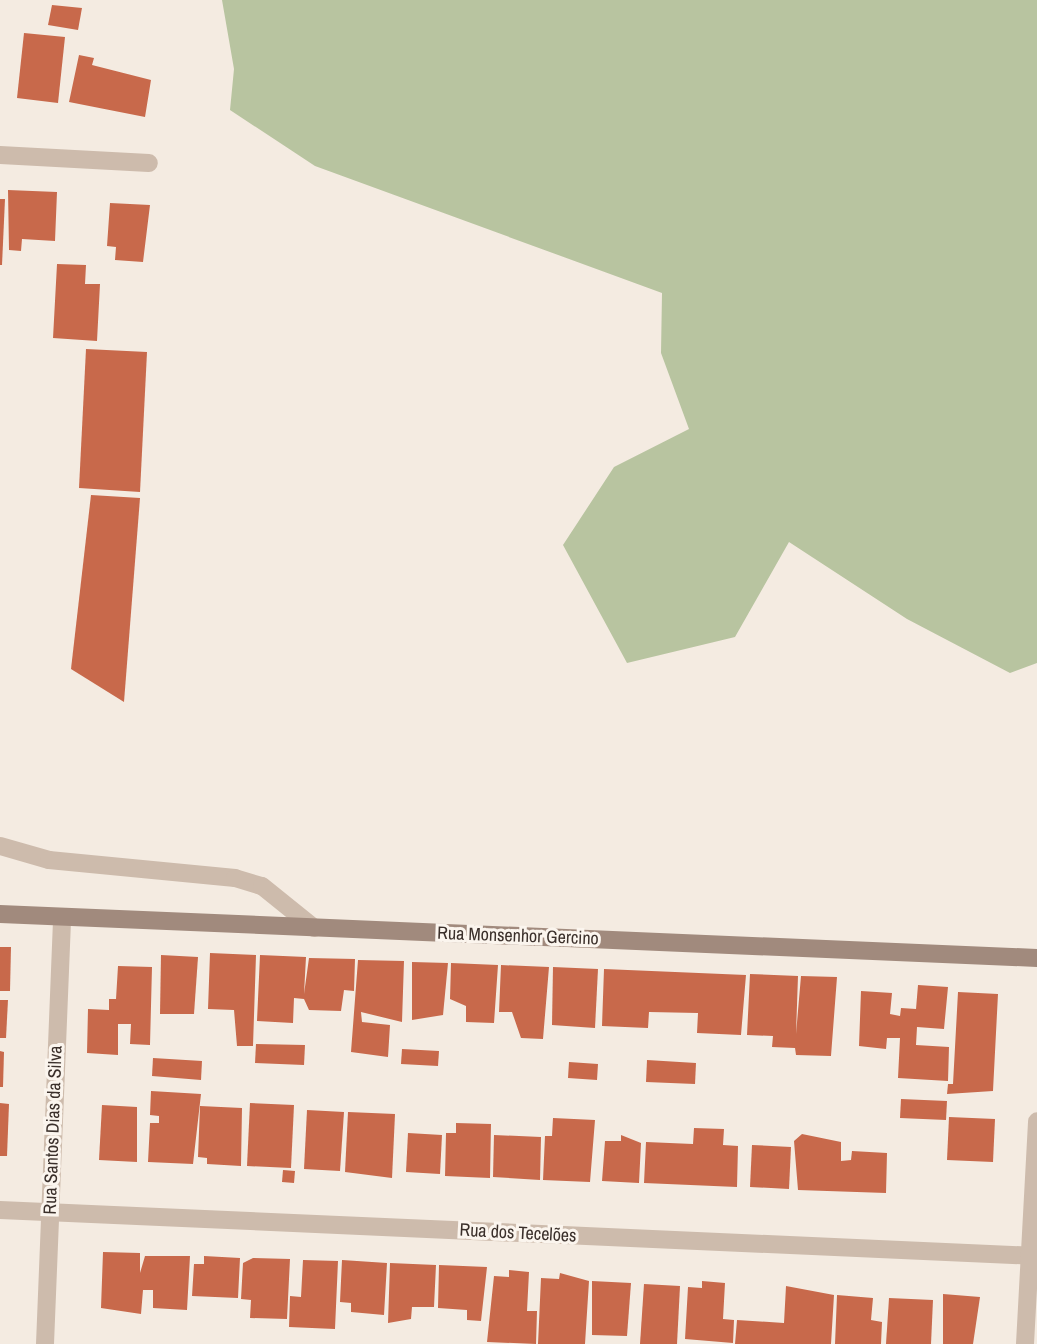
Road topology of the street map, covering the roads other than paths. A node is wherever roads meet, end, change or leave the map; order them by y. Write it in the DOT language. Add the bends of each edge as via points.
graph roads {
  1 [pos="0,155"];
  2 [pos="149,163"];
  3 [pos="0,846"];
  4 [pos="0,914"];
  5 [pos="62,917"];
  6 [pos="314,928"];
  7 [pos="1037,958"];
  8 [pos="1037,1121"];
  9 [pos="0,1210"];
  10 [pos="50,1212"];
  11 [pos="1033,1256"];
  12 [pos="45,1344"];
  13 [pos="1025,1344"];
  1 -- 2 [label="street"];
  3 -- 6 [label="street" via="49,860 235,878 262,886"];
  4 -- 5 [label="main road, Rua Monsenhor Gercino"];
  5 -- 6 [label="main road, Rua Monsenhor Gercino"];
  5 -- 10 [label="street, Rua Santos Dias da Silva"];
  6 -- 7 [label="main road, Rua Monsenhor Gercino"];
  8 -- 11 [label="street"];
  9 -- 10 [label="street, Rua dos Tecelões"];
  10 -- 11 [label="street, Rua dos Tecelões"];
  10 -- 12 [label="street, Rua Santos Dias da Silva"];
  11 -- 13 [label="street"];
}
